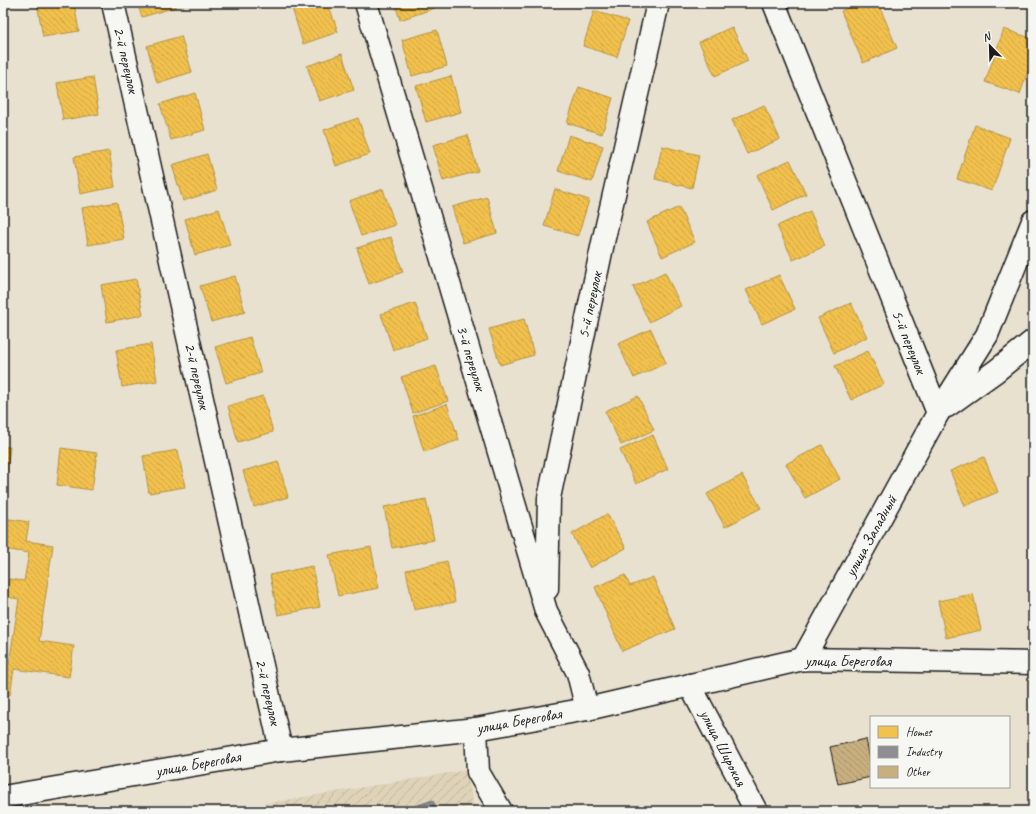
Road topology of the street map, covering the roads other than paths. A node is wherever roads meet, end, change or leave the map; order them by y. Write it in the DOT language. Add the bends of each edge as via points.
graph roads {
  1 [pos="113,3"];
  2 [pos="366,3"];
  3 [pos="658,3"];
  4 [pos="774,3"];
  5 [pos="1033,221"];
  6 [pos="1033,341"];
  7 [pos="938,413"];
  8 [pos="546,611"];
  9 [pos="804,659"];
  10 [pos="1033,663"];
  11 [pos="690,685"];
  12 [pos="587,709"];
  13 [pos="476,729"];
  14 [pos="281,750"];
  15 [pos="3,797"];
  16 [pos="501,811"];
  17 [pos="756,811"];
  1 -- 14 [label="street, 2-й переулок"];
  2 -- 8 [label="street, 3-й переулок"];
  3 -- 8 [label="street, 5-й переулок" via="602,246 549,498"];
  4 -- 7 [label="street, 5-й переулок"];
  5 -- 7 [label="street, улица Западный" via="987,335"];
  6 -- 7 [label="street"];
  7 -- 9 [label="street, улица Западный"];
  8 -- 12 [label="street, 3-й переулок" via="578,673"];
  9 -- 10 [label="street, улица Береговая"];
  9 -- 11 [label="street, улица Береговая"];
  11 -- 12 [label="street, улица Береговая"];
  11 -- 17 [label="street, улица Широкая"];
  12 -- 13 [label="street, улица Береговая"];
  13 -- 14 [label="street, улица Береговая"];
  13 -- 16 [label="street" via="478,772"];
  14 -- 15 [label="street, улица Береговая"];
}
